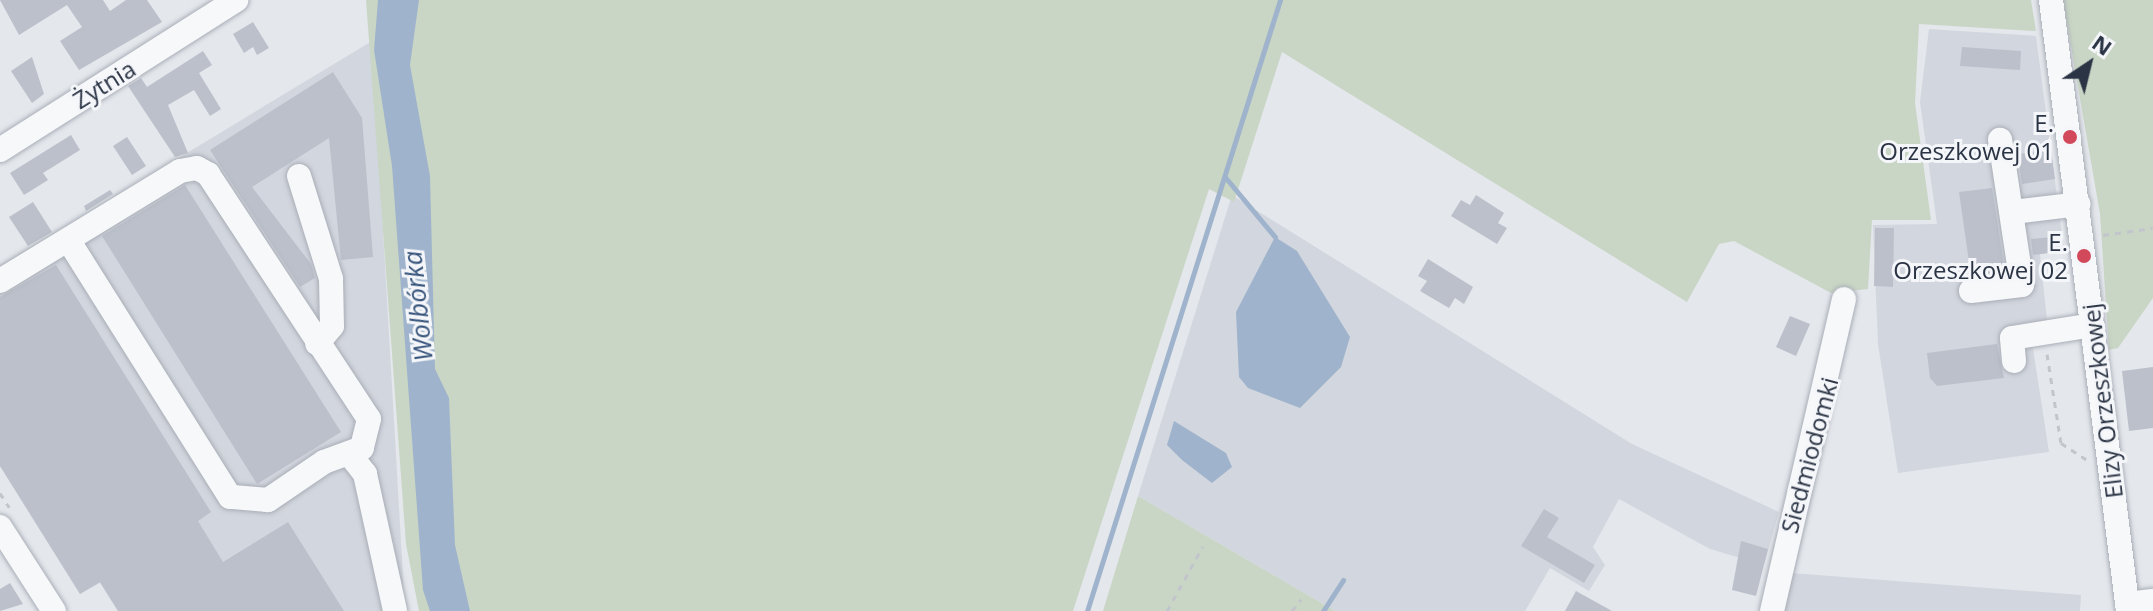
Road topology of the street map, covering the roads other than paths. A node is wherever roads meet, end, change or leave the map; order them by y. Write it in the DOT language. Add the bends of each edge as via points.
graph roads {
  1 [pos="236,0"];
  2 [pos="2051,0"];
  3 [pos="201,9"];
  4 [pos="2000,140"];
  5 [pos="0,150"];
  6 [pos="299,176"];
  7 [pos="2079,204"];
  8 [pos="2013,212"];
  9 [pos="69,241"];
  10 [pos="0,281"];
  11 [pos="1971,291"];
  12 [pos="1844,299"];
  13 [pos="2092,325"];
  14 [pos="317,344"];
  15 [pos="2014,361"];
  16 [pos="351,456"];
  17 [pos="0,527"];
  18 [pos="2153,601"];
  19 [pos="2127,608"];
  20 [pos="54,611"];
  21 [pos="395,611"];
  22 [pos="1772,611"];
  1 -- 3 [label="street, Żytnia"];
  2 -- 7 [label="street, Elizy Orzeszkowej"];
  3 -- 5 [label="street, Żytnia"];
  4 -- 8 [label="street"];
  6 -- 14 [label="street" via="331,279 332,326"];
  7 -- 8 [label="street"];
  7 -- 13 [label="street, Elizy Orzeszkowej"];
  8 -- 11 [label="street" via="2022,285"];
  9 -- 10 [label="street"];
  9 -- 14 [label="street" via="180,171 197,168"];
  9 -- 16 [label="street" via="230,497 268,500 324,462"];
  12 -- 22 [label="street, Siedmiodomki"];
  13 -- 15 [label="street" via="2012,338"];
  13 -- 19 [label="street, Elizy Orzeszkowej"];
  14 -- 16 [label="street" via="369,419 362,448"];
  16 -- 21 [label="street" via="365,474"];
  17 -- 20 [label="street"];
  18 -- 19 [label="street"];
}
